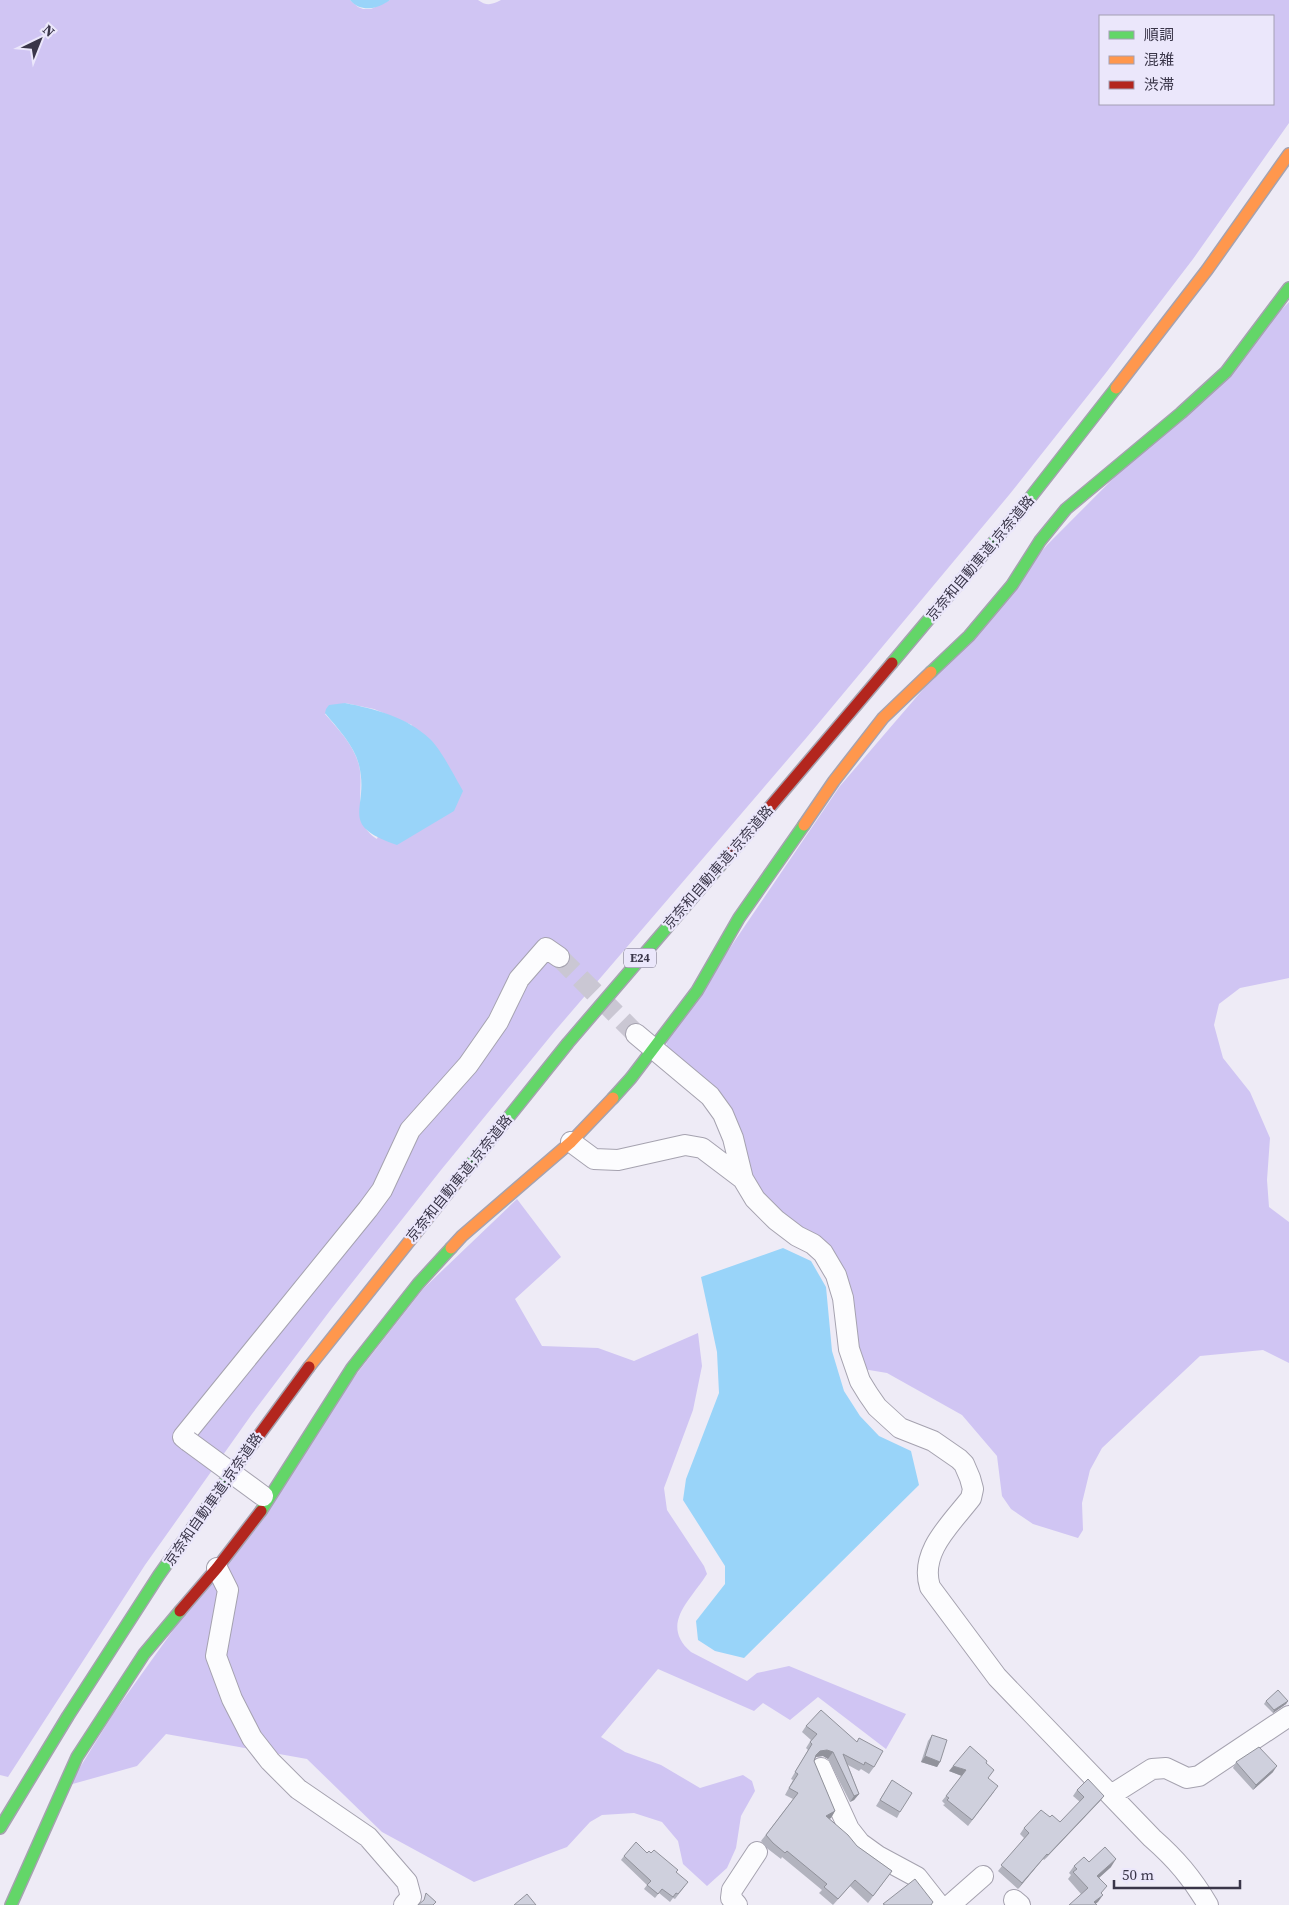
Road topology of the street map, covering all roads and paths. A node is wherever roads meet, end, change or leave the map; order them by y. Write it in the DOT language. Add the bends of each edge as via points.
graph roads {
  1 [pos="1289,154"];
  2 [pos="1289,172"];
  3 [pos="1289,288"];
  4 [pos="1184,318"];
  5 [pos="1045,498"];
  6 [pos="559,957"];
  7 [pos="636,1034"];
  8 [pos="653,1048"];
  9 [pos="571,1142"];
  10 [pos="743,1179"];
  11 [pos="347,1338"];
  12 [pos="251,1475"];
  13 [pos="239,1491"];
  14 [pos="266,1499"];
  15 [pos="217,1568"];
  16 [pos="1289,1716"];
  17 [pos="76,1726"];
  18 [pos="822,1768"];
  19 [pos="25,1786"];
  20 [pos="1111,1796"];
  21 [pos="0,1828"];
  22 [pos="757,1852"];
  23 [pos="983,1876"];
  24 [pos="11,1905"];
  25 [pos="404,1905"];
  26 [pos="737,1905"];
  27 [pos="939,1905"];
  28 [pos="950,1905"];
  29 [pos="1208,1905"];
  1 -- 19 [label="main road, 京奈和自動車道;京奈道路 / E24" via="1207,270 1023,507 568,1043 352,1311 266,1424 159,1576"];
  2 -- 4 [label="main road"];
  3 -- 8 [label="main road" via="1226,372 1066,509 1040,541 1012,585 969,636 883,718 834,781 740,918 696,991"];
  5 -- 11 [label="main road, 京奈和自動車道;京奈道路 / E24" via="480,1165"];
  6 -- 14 [label="street, bridge" via="546,948 519,979 498,1022 468,1065 410,1130 382,1190 183,1437"];
  7 -- 8 [label="street"];
  8 -- 9 [label="main road" via="631,1078"];
  8 -- 10 [label="street" via="710,1096 723,1114"];
  9 -- 10 [label="street" via="594,1159 618,1160 685,1145 702,1148"];
  9 -- 14 [label="main road" via="462,1236 418,1284 352,1368"];
  10 -- 20 [label="street" via="755,1199 776,1220 813,1244 831,1265 840,1286 848,1349 860,1381 877,1407 900,1428 933,1441 964,1464 973,1489 971,1498 931,1552 927,1568 930,1588 997,1677"];
  12 -- 13 [label="main road, 京奈和自動車道;京奈道路"];
  14 -- 15 [label="main road"];
  15 -- 24 [label="main road" via="144,1654 77,1757"];
  15 -- 25 [label="street" via="228,1590 216,1656 232,1699 252,1738 298,1789 368,1837 407,1882 411,1897"];
  16 -- 20 [label="street" via="1198,1776 1187,1778 1166,1768 1152,1770"];
  17 -- 19 [label="main road, 京奈和自動車道;京奈道路 / E24"];
  18 -- 27 [label="street" via="849,1829 860,1843 917,1877"];
  19 -- 21 [label="main road, 京奈和自動車道;京奈道路 / E24"];
  20 -- 29 [label="street" via="1172,1855"];
  22 -- 26 [label="street" via="732,1890 731,1898"];
  23 -- 28 [label="street"];
}
